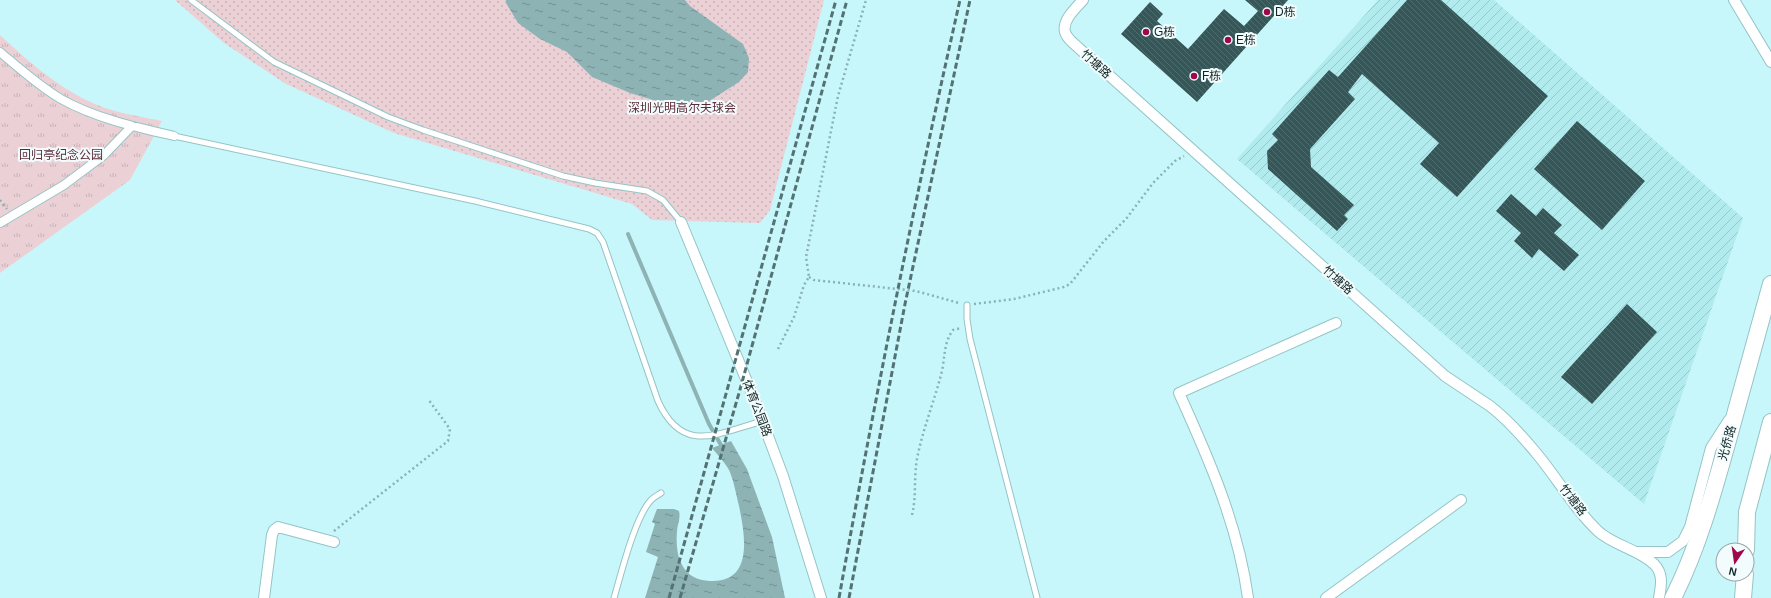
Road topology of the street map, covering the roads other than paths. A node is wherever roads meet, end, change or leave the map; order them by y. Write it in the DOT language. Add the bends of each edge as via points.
graph roads {
  1 [pos="191,0"];
  2 [pos="1083,0"];
  3 [pos="1734,0"];
  4 [pos="0,52"];
  5 [pos="1771,62"];
  6 [pos="132,126"];
  7 [pos="174,136"];
  8 [pos="681,222"];
  9 [pos="0,223"];
  10 [pos="1771,284"];
  11 [pos="967,305"];
  12 [pos="1336,323"];
  13 [pos="1736,409"];
  14 [pos="762,421"];
  15 [pos="1771,422"];
  16 [pos="661,493"];
  17 [pos="1461,500"];
  18 [pos="329,540"];
  19 [pos="1746,542"];
  20 [pos="1636,552"];
  21 [pos="1744,582"];
  22 [pos="264,598"];
  23 [pos="614,598"];
  24 [pos="821,598"];
  25 [pos="1036,598"];
  26 [pos="1248,598"];
  27 [pos="1326,598"];
  28 [pos="1659,598"];
  29 [pos="1673,598"];
  30 [pos="1743,598"];
  1 -- 8 [label="lane" via="274,62 388,117 563,176 595,184 647,191 663,200"];
  2 -- 20 [label="street, 竹塘路" via="1065,26 1065,33 1072,42 1445,376 1501,416 1537,454 1580,511 1600,532 1618,545"];
  3 -- 5 [label="street"];
  4 -- 6 [label="street" via="60,98 82,109"];
  6 -- 7 [label="street"];
  6 -- 9 [label="street" via="104,155 64,184"];
  7 -- 14 [label="lane" via="475,201 589,229 597,233 603,242 663,411 671,422 692,436 705,437"];
  8 -- 14 [label="street, 体育公园路"];
  10 -- 13 [label="main road, 光侨路"];
  11 -- 25 [label="lane" via="968,326"];
  12 -- 26 [label="street" via="1179,393 1226,503"];
  13 -- 20 [label="street, 竹塘路" via="1711,448 1690,528 1683,541 1668,552"];
  13 -- 29 [label="main road, 光侨路" via="1698,540"];
  14 -- 24 [label="street, 体育公园路" via="783,476"];
  15 -- 19 [label="main road" via="1747,512"];
  16 -- 23 [label="lane" via="651,500 641,517"];
  17 -- 27 [label="street"];
  18 -- 22 [label="street" via="278,527 274,530"];
  20 -- 28 [label="street, 竹塘路" via="1654,564 1659,571 1662,580"];
  21 -- 30 [label="main road"];
}
